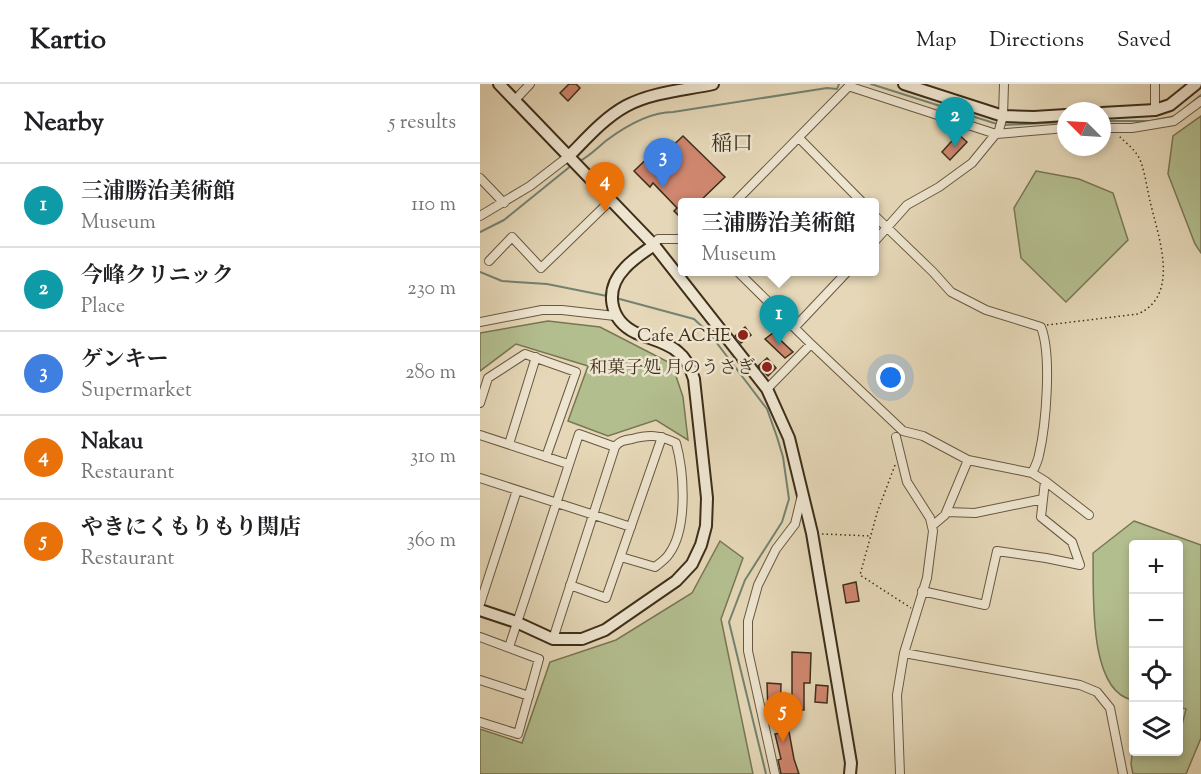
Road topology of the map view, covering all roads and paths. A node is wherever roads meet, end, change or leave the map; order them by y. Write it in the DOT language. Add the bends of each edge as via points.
graph roads {
  1 [pos="499,84"];
  2 [pos="530,84"];
  3 [pos="713,84"];
  4 [pos="904,84"];
  5 [pos="1004,84"];
  6 [pos="1155,84"];
  7 [pos="1196,84"];
  8 [pos="851,85"];
  9 [pos="515,100"];
  10 [pos="1201,101"];
  11 [pos="1155,110"];
  12 [pos="1111,112"];
  13 [pos="1003,116"];
  14 [pos="1057,116"];
  15 [pos="1112,128"];
  16 [pos="1057,129"];
  17 [pos="997,132"];
  18 [pos="800,138"];
  19 [pos="569,156"];
  20 [pos="480,178"];
  21 [pos="739,198"];
  22 [pos="858,198"];
  23 [pos="611,200"];
  24 [pos="504,203"];
  25 [pos="480,216"];
  26 [pos="879,220"];
  27 [pos="887,228"];
  28 [pos="879,237"];
  29 [pos="678,239"];
  30 [pos="654,245"];
  31 [pos="489,261"];
  32 [pos="678,276"];
  33 [pos="678,276"];
  34 [pos="742,276"];
  35 [pos="843,276"];
  36 [pos="614,315"];
  37 [pos="480,322"];
  38 [pos="795,327"];
  39 [pos="1041,327"];
  40 [pos="811,344"];
  41 [pos="536,357"];
  42 [pos="767,389"];
  43 [pos="481,398"];
  44 [pos="480,435"];
  45 [pos="662,437"];
  46 [pos="896,437"];
  47 [pos="509,444"];
  48 [pos="615,447"];
  49 [pos="546,457"];
  50 [pos="895,457"];
  51 [pos="968,460"];
  52 [pos="568,464"];
  53 [pos="1032,472"];
  54 [pos="480,478"];
  55 [pos="1045,481"];
  56 [pos="517,490"];
  57 [pos="802,495"];
  58 [pos="1043,499"];
  59 [pos="555,502"];
  60 [pos="947,512"];
  61 [pos="594,514"];
  62 [pos="1089,515"];
  63 [pos="932,526"];
  64 [pos="631,527"];
  65 [pos="812,533"];
  66 [pos="872,536"];
  67 [pos="621,557"];
  68 [pos="570,585"];
  69 [pos="922,591"];
  70 [pos="480,604"];
  71 [pos="480,610"];
  72 [pos="916,611"];
  73 [pos="516,622"];
  74 [pos="480,636"];
  75 [pos="554,639"];
  76 [pos="509,647"];
  77 [pos="904,653"];
  78 [pos="480,680"];
  79 [pos="529,696"];
  80 [pos="480,722"];
  81 [pos="775,774"];
  82 [pos="850,774"];
  83 [pos="902,774"];
  84 [pos="1123,774"];
  1 -- 9 [label="street"];
  2 -- 9 [label="street"];
  3 -- 19 [label="street" via="625,106"];
  4 -- 13 [label="street"];
  5 -- 13 [label="street"];
  6 -- 11 [label="street"];
  7 -- 11 [label="street" via="1170,105"];
  8 -- 17 [label="street"];
  8 -- 18 [label="street"];
  9 -- 19 [label="street"];
  10 -- 15 [label="street" via="1174,121"];
  11 -- 12 [label="street"];
  13 -- 14 [label="street"];
  13 -- 17 [label="street"];
  15 -- 39 [label="path" via="1139,157 1162,255 1160,291 1155,304 1138,314"];
  16 -- 17 [label="street"];
  17 -- 27 [label="street" via="972,163 907,205"];
  18 -- 21 [label="street"];
  18 -- 22 [label="street"];
  19 -- 23 [label="street"];
  19 -- 24 [label="street"];
  20 -- 24 [label="street"];
  23 -- 30 [label="street"];
  23 -- 31 [label="street" via="541,268 512,237"];
  24 -- 25 [label="street"];
  26 -- 27 [label="street"];
  27 -- 28 [label="street"];
  27 -- 39 [label="street" via="951,292 986,310"];
  29 -- 30 [label="street" via="658,239"];
  30 -- 33 [label="street"];
  30 -- 36 [label="street" via="619,276 613,293"];
  32 -- 42 [label="street"];
  34 -- 38 [label="street"];
  35 -- 38 [label="street"];
  36 -- 37 [label="street" via="543,310"];
  36 -- 75 [label="street" via="628,329 671,347 689,363 707,498 706,526 692,564 676,581 605,630 582,639"];
  38 -- 40 [label="street"];
  39 -- 53 [label="street" via="1046,354 1045,405 1039,457"];
  40 -- 42 [label="street"];
  40 -- 51 [label="street" via="903,431 923,436"];
  41 -- 43 [label="street" via="525,354 488,378"];
  41 -- 47 [label="street"];
  41 -- 49 [label="street" via="576,372"];
  42 -- 57 [label="street" via="789,438"];
  44 -- 47 [label="street"];
  45 -- 48 [label="street" via="649,434 618,442"];
  45 -- 64 [label="street"];
  45 -- 67 [label="street" via="676,443 680,457 682,504 678,534 669,554 655,567"];
  46 -- 63 [label="street" via="907,482"];
  47 -- 49 [label="street"];
  48 -- 52 [label="street" via="579,434"];
  48 -- 61 [label="street"];
  49 -- 52 [label="street"];
  50 -- 66 [label="path"];
  51 -- 53 [label="street"];
  51 -- 60 [label="street"];
  52 -- 59 [label="street"];
  53 -- 55 [label="street"];
  54 -- 56 [label="street"];
  55 -- 58 [label="street"];
  55 -- 62 [label="street"];
  56 -- 59 [label="street"];
  56 -- 70 [label="street"];
  57 -- 65 [label="street"];
  57 -- 81 [label="street" via="795,524 776,549 758,585 748,621 748,651"];
  58 -- 60 [label="street" via="975,513"];
  58 -- 69 [label="street" via="1041,517 1072,542 1080,565 997,551 985,604"];
  59 -- 61 [label="street"];
  59 -- 73 [label="street"];
  60 -- 63 [label="street"];
  61 -- 64 [label="street"];
  61 -- 68 [label="street"];
  63 -- 69 [label="street"];
  64 -- 67 [label="street"];
  65 -- 66 [label="path"];
  65 -- 82 [label="street"];
  66 -- 72 [label="path" via="860,575"];
  67 -- 68 [label="street" via="606,598"];
  68 -- 75 [label="street"];
  69 -- 72 [label="street"];
  71 -- 73 [label="street"];
  72 -- 77 [label="street"];
  73 -- 75 [label="street"];
  73 -- 76 [label="street"];
  74 -- 76 [label="street"];
  76 -- 79 [label="street" via="539,659"];
  77 -- 83 [label="street" via="897,695"];
  77 -- 84 [label="street" via="1080,685 1097,692 1110,708"];
  78 -- 79 [label="street"];
  79 -- 80 [label="street" via="518,734"];
}
